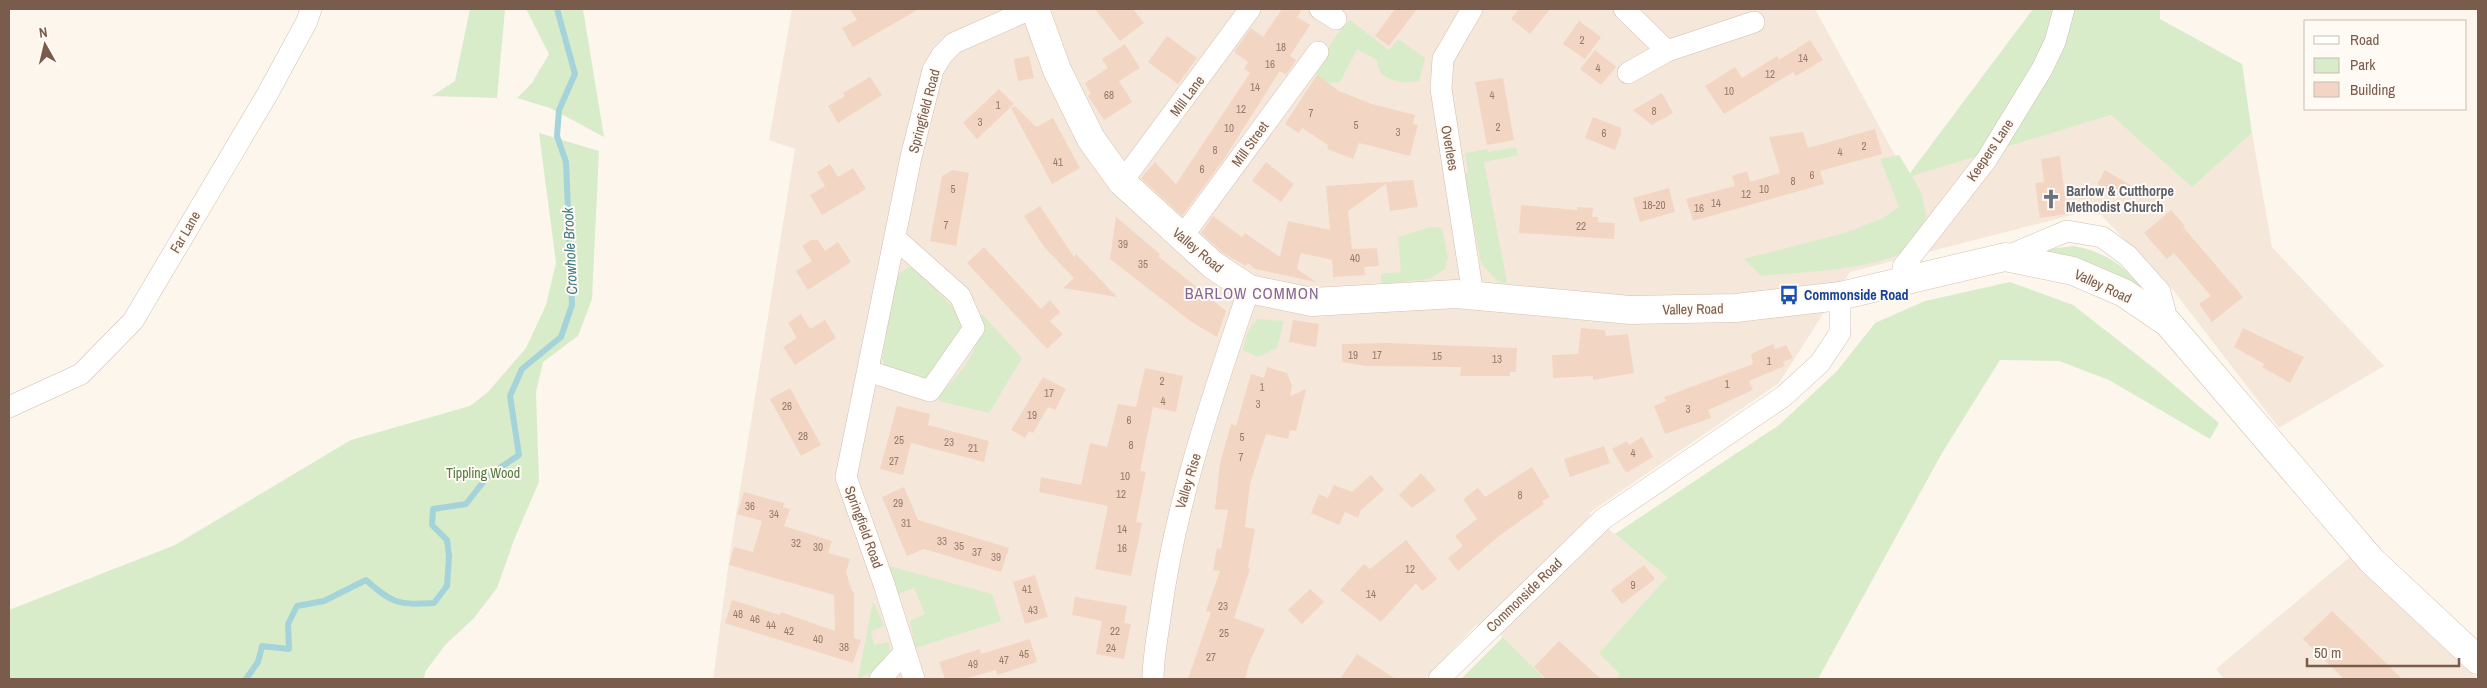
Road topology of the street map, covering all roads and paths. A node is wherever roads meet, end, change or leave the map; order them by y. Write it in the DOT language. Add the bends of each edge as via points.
graph roads {
  1 [pos="311,9"];
  2 [pos="1031,9"];
  3 [pos="1035,9"];
  4 [pos="1250,9"];
  5 [pos="1472,9"];
  6 [pos="1624,9"];
  7 [pos="2064,9"];
  8 [pos="1754,22"];
  9 [pos="1667,51"];
  10 [pos="1318,52"];
  11 [pos="1628,73"];
  12 [pos="1122,182"];
  13 [pos="1182,237"];
  14 [pos="895,238"];
  15 [pos="2006,257"];
  16 [pos="1907,282"];
  17 [pos="1250,288"];
  18 [pos="1473,295"];
  19 [pos="1840,296"];
  20 [pos="2168,323"];
  21 [pos="868,371"];
  22 [pos="9,406"];
  23 [pos="905,652"];
  24 [pos="2478,660"];
  25 [pos="880,679"];
  26 [pos="914,679"];
  27 [pos="1153,679"];
  28 [pos="1439,679"];
  1 -- 22 [label="street, Far Lane" via="268,93 133,322 81,374"];
  2 -- 14 [label="street, Springfield Road" via="954,43 933,70"];
  3 -- 12 [label="main road, Valley Road" via="1061,78 1091,139"];
  4 -- 12 [label="street, Mill Lane"];
  5 -- 18 [label="street, Overlees" via="1443,59 1441,89"];
  6 -- 9 [label="street"];
  7 -- 16 [label="street, Keepers Lane" via="2052,48 1987,159 1903,267"];
  8 -- 9 [label="street"];
  9 -- 11 [label="street"];
  10 -- 13 [label="street, Mill Street"];
  12 -- 13 [label="main road, Valley Road"];
  13 -- 17 [label="main road, Valley Road" via="1212,264"];
  14 -- 21 [label="street, Springfield Road"];
  14 -- 21 [label="street" via="960,296 974,328 930,391"];
  15 -- 16 [label="main road, Valley Road"];
  15 -- 20 [label="main road, Valley Road" via="2073,271 2124,293"];
  15 -- 20 [label="street" via="2068,231 2102,237 2128,256 2160,292"];
  16 -- 19 [label="main road, Valley Road"];
  17 -- 18 [label="main road, Valley Road" via="1312,302"];
  17 -- 27 [label="street, Valley Rise" via="1224,360 1177,516 1168,556"];
  18 -- 19 [label="main road, Valley Road" via="1630,310 1748,307"];
  19 -- 28 [label="street, Commonside Road" via="1840,333 1820,364 1784,396 1603,519"];
  20 -- 24 [label="main road, Valley Road" via="2371,560"];
  21 -- 23 [label="street, Springfield Road" via="846,477"];
  23 -- 25 [label="street"];
  23 -- 26 [label="street, Springfield Road"];
}
